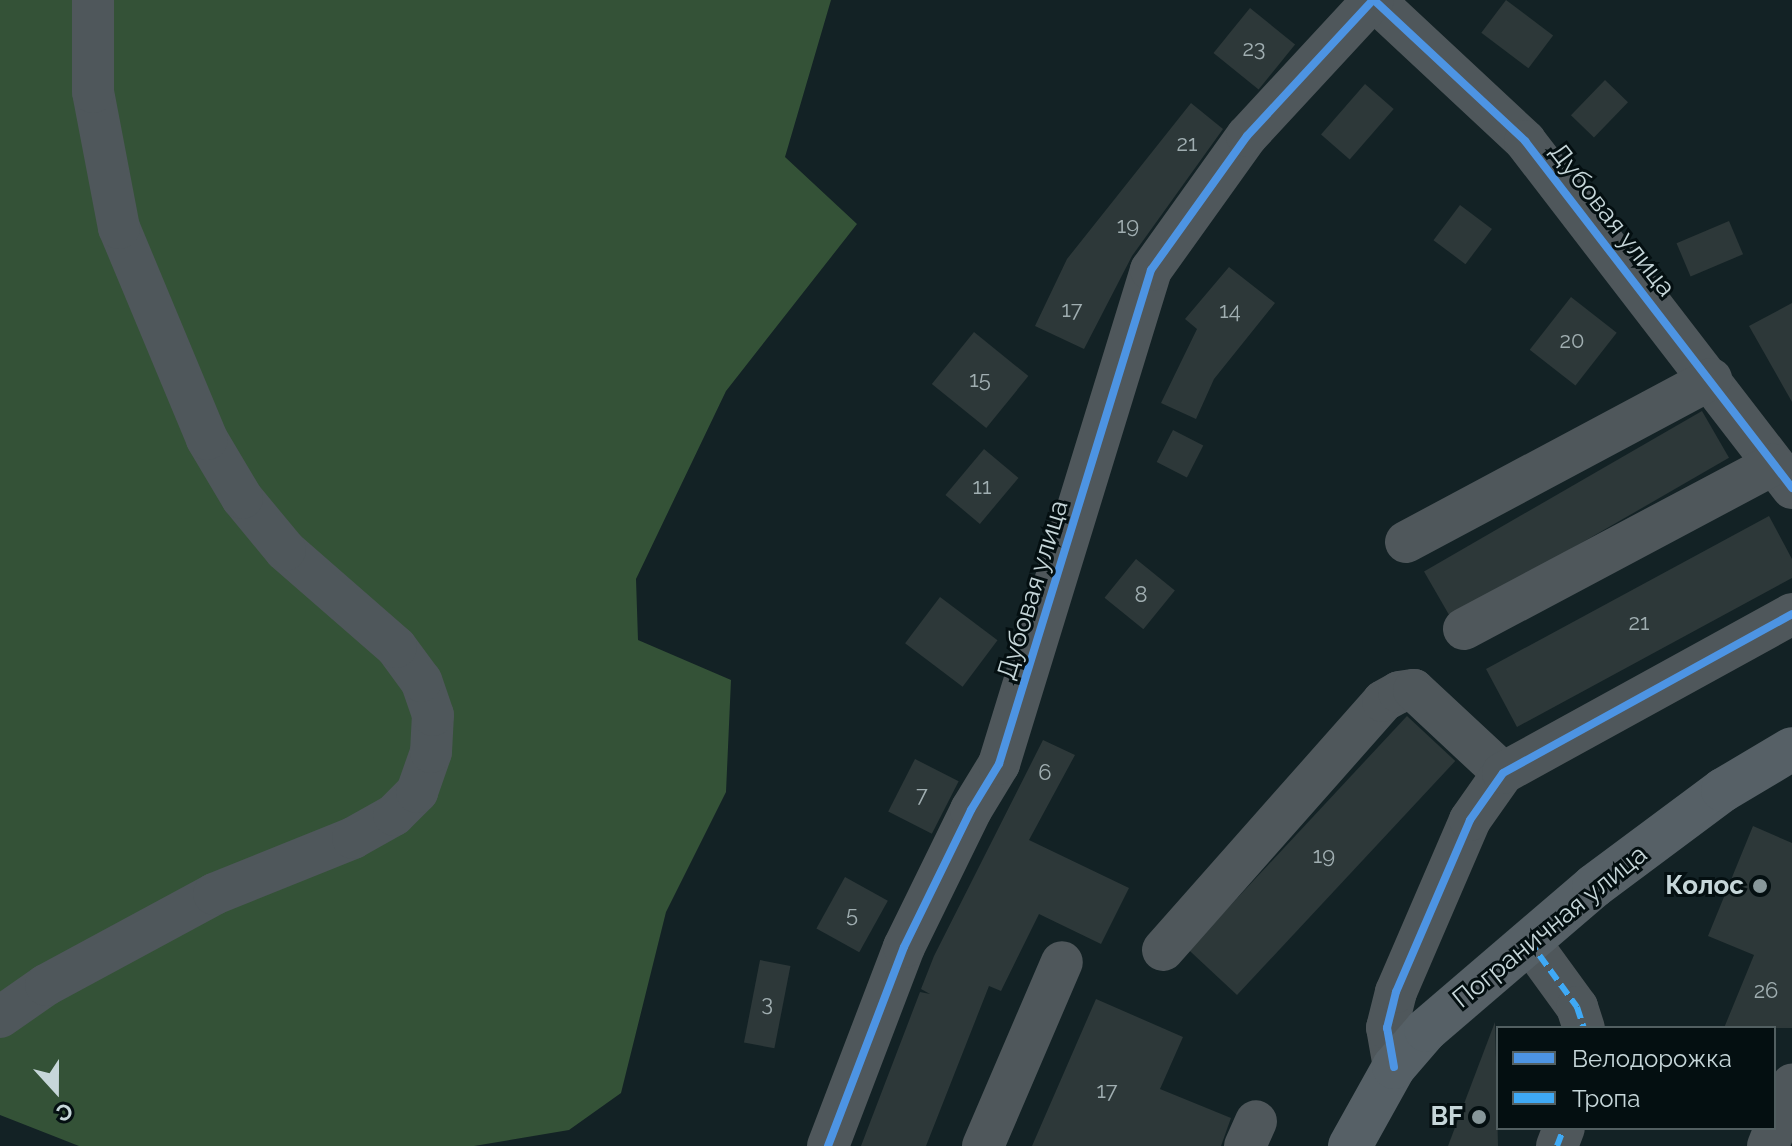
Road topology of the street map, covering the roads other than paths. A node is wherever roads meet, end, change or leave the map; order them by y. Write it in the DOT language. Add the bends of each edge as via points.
graph roads {
  1 [pos="93,0"];
  2 [pos="1374,0"];
  3 [pos="1711,379"];
  4 [pos="1783,476"];
  5 [pos="1406,542"];
  6 [pos="1792,614"];
  7 [pos="1464,629"];
  8 [pos="1792,749"];
  9 [pos="1503,773"];
  10 [pos="1529,941"];
  11 [pos="1163,950"];
  12 [pos="1062,962"];
  13 [pos="0,1017"];
  14 [pos="1583,1026"];
  15 [pos="1394,1067"];
  16 [pos="1792,1085"];
  17 [pos="1776,1126"];
  18 [pos="828,1146"];
  19 [pos="983,1146"];
  20 [pos="1350,1146"];
  1 -- 13 [label="street" via="93,92 119,228 207,439 242,498 285,550 405,658 421,681 433,715 431,752 417,792 394,815 353,838 214,894 46,985"];
  2 -- 3 [label="street, Дубовая улица" via="1525,141"];
  2 -- 18 [label="street, Дубовая улица" via="1247,136 1151,270 999,764 904,947"];
  3 -- 4 [label="street, Дубовая улица"];
  3 -- 5 [label="street"];
  4 -- 7 [label="street"];
  6 -- 9 [label="street"];
  8 -- 10 [label="main road, Пограничная улица" via="1723,790"];
  9 -- 11 [label="street" via="1414,690 1399,692 1383,701"];
  9 -- 15 [label="street" via="1470,820 1396,992 1387,1028"];
  10 -- 14 [label="street" via="1577,1007"];
  10 -- 15 [label="main road, Пограничная улица" via="1426,1030"];
  12 -- 19 [label="street"];
  15 -- 20 [label="main road, Пограничная улица"];
  16 -- 17 [label="street"];
}
